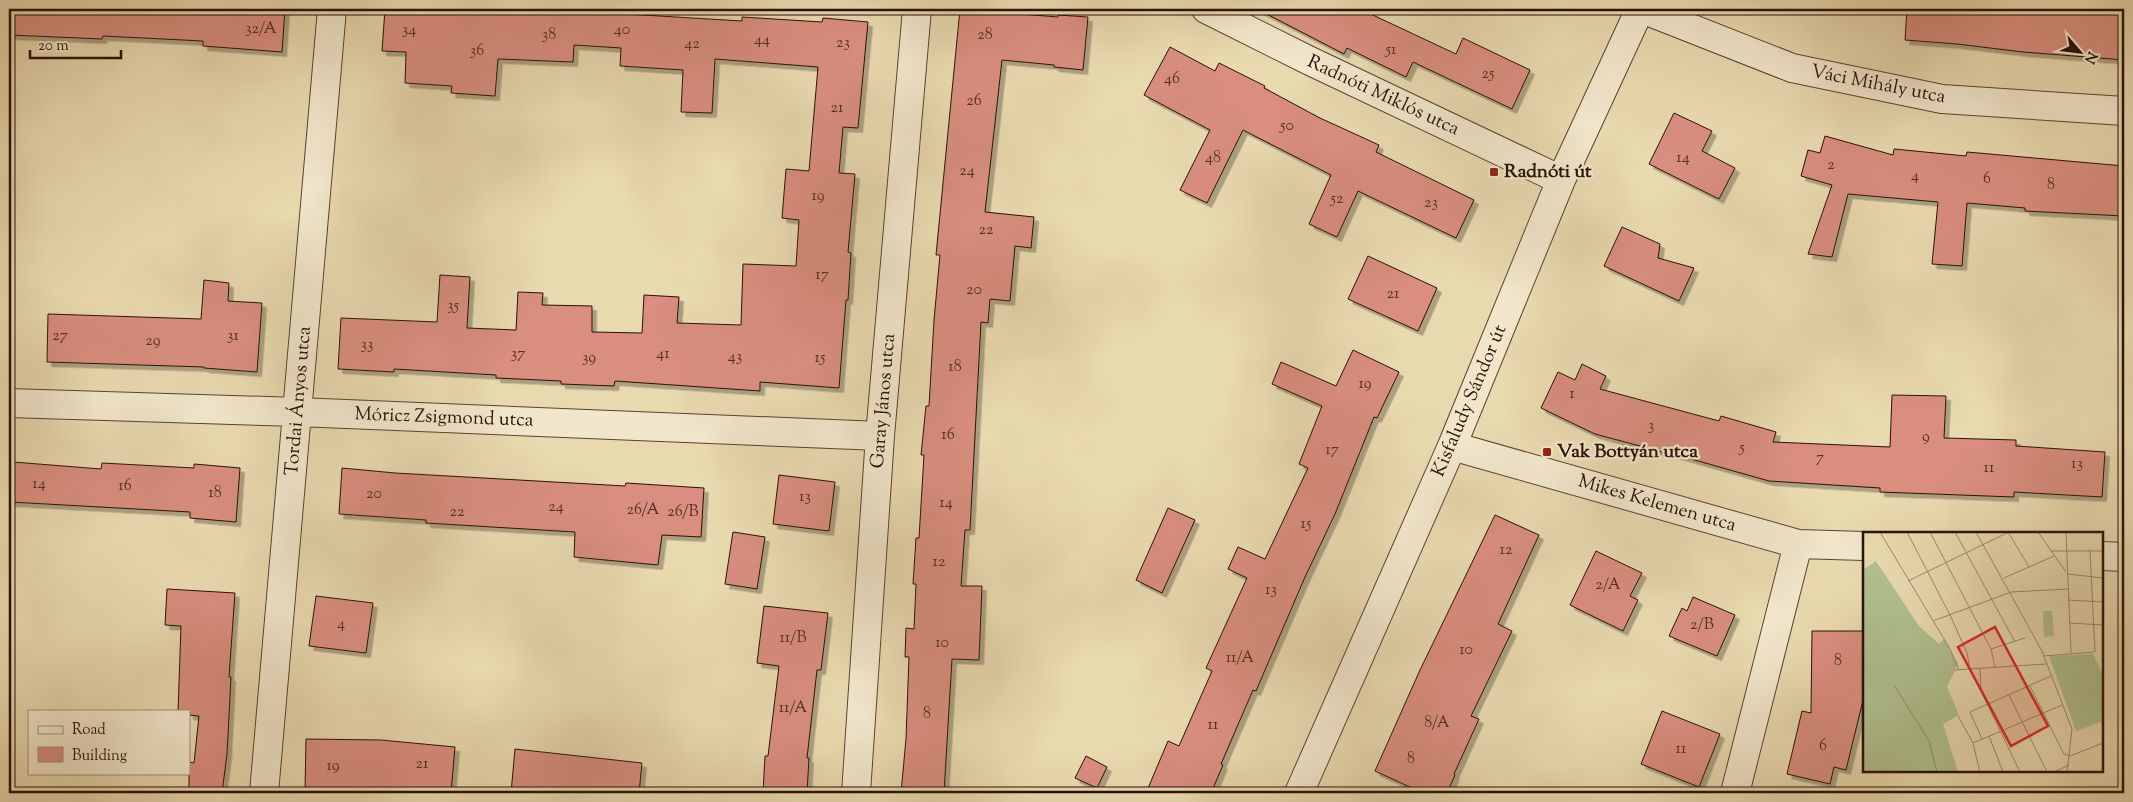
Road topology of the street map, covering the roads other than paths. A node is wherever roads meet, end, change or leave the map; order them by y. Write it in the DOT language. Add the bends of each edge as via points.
graph roads {
  1 [pos="332,9"];
  2 [pos="917,9"];
  3 [pos="1206,9"];
  4 [pos="1641,9"];
  5 [pos="2124,111"];
  6 [pos="1561,180"];
  7 [pos="9,403"];
  8 [pos="298,412"];
  9 [pos="880,436"];
  10 [pos="1452,446"];
  11 [pos="1798,544"];
  12 [pos="1863,546"];
  13 [pos="2103,556"];
  14 [pos="2124,556"];
  15 [pos="264,793"];
  16 [pos="856,793"];
  17 [pos="1300,793"];
  18 [pos="1735,793"];
  1 -- 8 [label="street, Tordai Ányos utca"];
  2 -- 9 [label="street, Garay János utca"];
  3 -- 6 [label="street, Radnóti Miklós utca"];
  4 -- 5 [label="street, Váci Mihály utca" via="1792,68 1942,99"];
  4 -- 6 [label="street, Kisfaludy Sándor út"];
  6 -- 10 [label="street, Kisfaludy Sándor út"];
  7 -- 8 [label="street, Móricz Zsigmond utca"];
  8 -- 9 [label="street, Móricz Zsigmond utca"];
  8 -- 15 [label="street, Tordai Ányos utca"];
  9 -- 16 [label="street, Garay János utca"];
  10 -- 11 [label="street, Mikes Kelemen utca"];
  10 -- 17 [label="street, Kisfaludy Sándor út"];
  11 -- 12 [label="street, Mikes Kelemen utca"];
  11 -- 18 [label="street"];
  13 -- 14 [label="street"];
}
